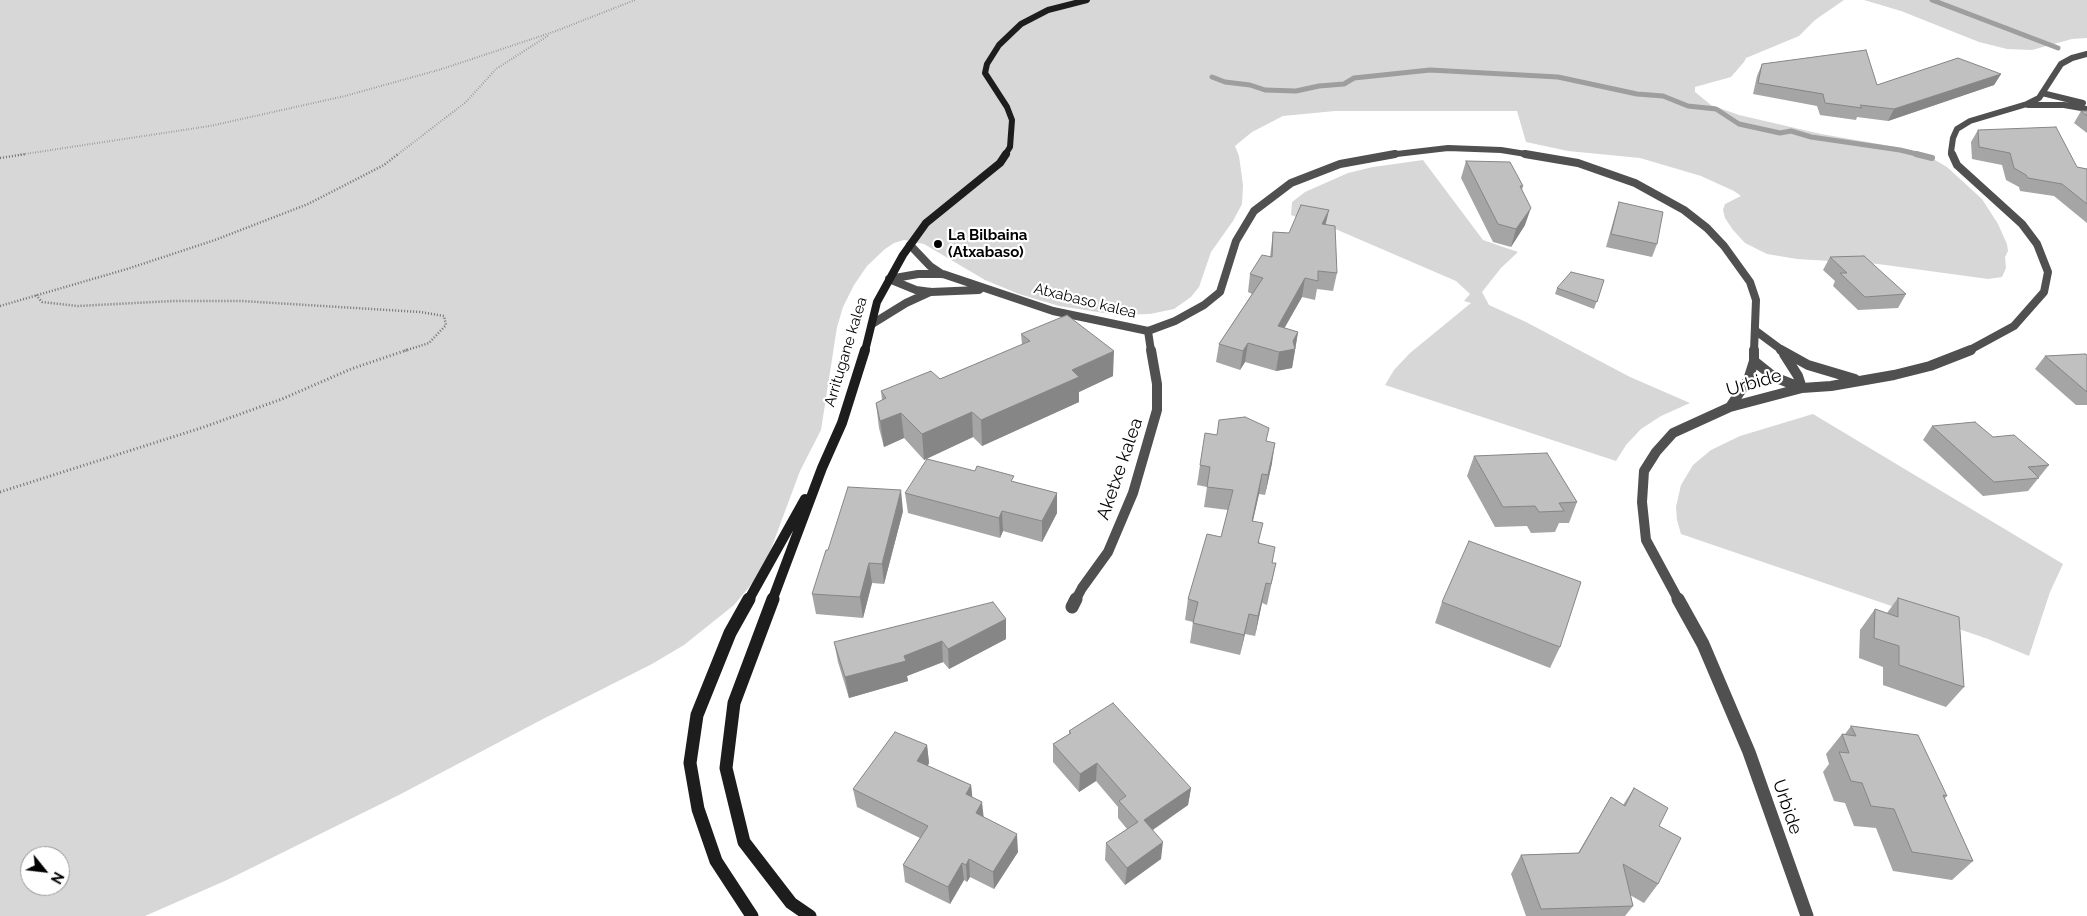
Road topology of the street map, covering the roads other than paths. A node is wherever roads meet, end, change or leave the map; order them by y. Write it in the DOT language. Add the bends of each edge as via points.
graph roads {
  1 [pos="1087,0"];
  2 [pos="2087,54"];
  3 [pos="2049,84"];
  4 [pos="2042,93"];
  5 [pos="2027,104"];
  6 [pos="2075,104"];
  7 [pos="2087,107"];
  8 [pos="910,245"];
  9 [pos="942,274"];
  10 [pos="890,279"];
  11 [pos="992,291"];
  12 [pos="931,292"];
  13 [pos="872,324"];
  14 [pos="1148,331"];
  15 [pos="1756,331"];
  16 [pos="1782,351"];
  17 [pos="1754,361"];
  18 [pos="1859,381"];
  19 [pos="1802,388"];
  20 [pos="1730,407"];
  21 [pos="822,468"];
  22 [pos="1072,607"];
  23 [pos="752,916"];
  24 [pos="810,916"];
  25 [pos="1807,916"];
  1 -- 8 [label="street, Arritugane kalea" via="1048,10 1021,24 999,45 985,73 1012,120 1010,147 1000,163 926,222"];
  2 -- 3 [label="street, Urbide" via="2061,64"];
  3 -- 4 [label="street, Urbide"];
  3 -- 6 [label="street"];
  4 -- 5 [label="street, Urbide"];
  4 -- 6 [label="street"];
  5 -- 6 [label="street"];
  5 -- 18 [label="street, Urbide" via="1970,121 1957,129 1951,152 1957,165 2010,211 2037,244 2048,272 2044,292 2014,326 1977,348 1930,366"];
  6 -- 7 [label="street"];
  8 -- 9 [label="street, Atxabaso kalea"];
  8 -- 10 [label="street, Arritugane kalea"];
  9 -- 10 [label="street, Atxabaso kalea"];
  9 -- 11 [label="street, Atxabaso kalea"];
  10 -- 12 [label="street, Atxabaso kalea" via="910,289"];
  10 -- 13 [label="street, Arritugane kalea" via="876,302"];
  11 -- 12 [label="street, Atxabaso kalea"];
  11 -- 14 [label="street, Atxabaso kalea" via="1076,317"];
  12 -- 13 [label="street, Atxabaso kalea"];
  13 -- 21 [label="street, Arritugane kalea" via="842,423"];
  14 -- 15 [label="street, Atxabaso kalea" via="1175,321 1220,292 1236,241 1254,211 1291,183 1340,164 1448,148 1501,150 1578,163 1634,183 1684,210 1724,246 1750,282 1756,300"];
  14 -- 22 [label="street, Aketxe kalea" via="1157,384 1157,410 1132,493 1108,552"];
  15 -- 16 [label="street"];
  15 -- 17 [label="street, Atxabaso kalea"];
  16 -- 18 [label="street" via="1808,364"];
  16 -- 19 [label="street"];
  17 -- 19 [label="street" via="1774,377"];
  17 -- 20 [label="street, Atxabaso kalea" via="1748,380"];
  18 -- 19 [label="street, Urbide"];
  19 -- 20 [label="street, Urbide"];
  20 -- 25 [label="street, Urbide" via="1673,433 1656,452 1644,471 1642,502 1646,540 1703,644 1750,752"];
  21 -- 23 [label="street, Arritugane kalea" via="730,633 697,715 690,764 698,809 716,861"];
  21 -- 24 [label="street, Arritugane kalea" via="734,704 726,768 744,842 791,903"];
}
